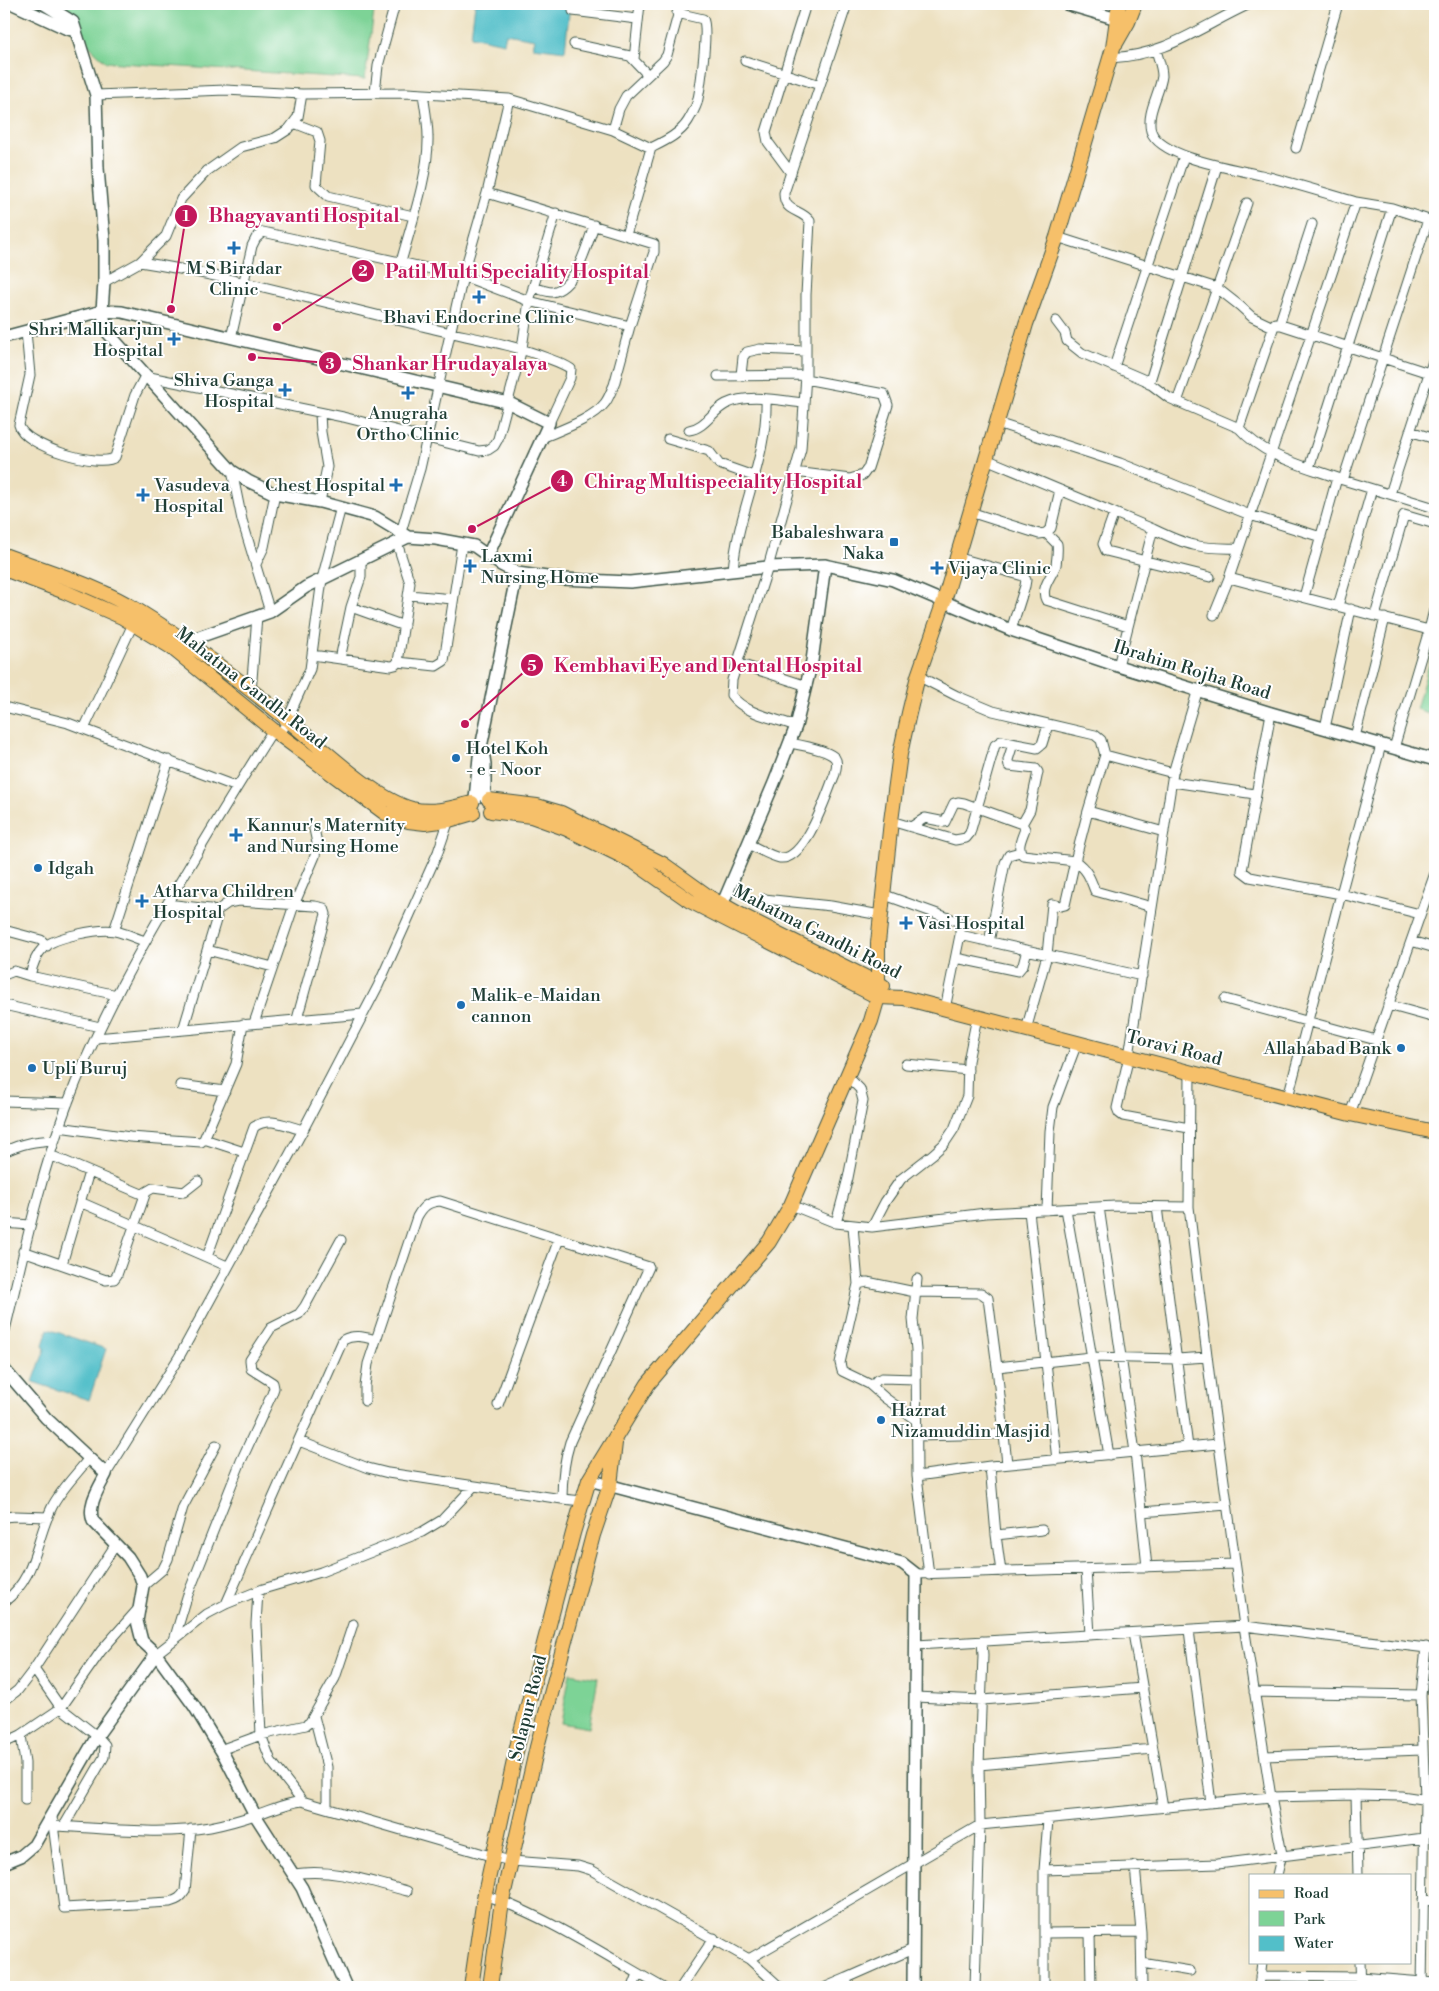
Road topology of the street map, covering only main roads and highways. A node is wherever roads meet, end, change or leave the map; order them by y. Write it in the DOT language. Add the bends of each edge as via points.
graph roads {
  1 [pos="1119,4"];
  2 [pos="1131,5"];
  3 [pos="1122,20"];
  4 [pos="4,555"];
  5 [pos="4,569"];
  6 [pos="481,804"];
  7 [pos="878,983"];
  8 [pos="878,997"];
  9 [pos="904,998"];
  10 [pos="1435,1132"];
  11 [pos="616,1440"];
  12 [pos="470,1987"];
  13 [pos="490,1987"];
  1 -- 3 [label="main road"];
  2 -- 3 [label="main road"];
  3 -- 7 [label="main road, Solapur Road" via="1057,237 1026,324 944,601 918,676 900,754 891,821 880,915"];
  4 -- 6 [label="main road, Mahatma Gandhi Road" via="97,590 138,610 185,641 384,796 429,812"];
  5 -- 6 [label="main road, Mahatma Gandhi Road" via="122,617 171,647 277,733 385,813 424,824 449,820"];
  6 -- 7 [label="main road, Mahatma Gandhi Road" via="537,806 561,812 663,864 722,905"];
  6 -- 8 [label="main road, Mahatma Gandhi Road" via="567,829 634,862 690,901"];
  7 -- 8 [label="main road, Solapur Road"];
  7 -- 9 [label="main road, Mahatma Gandhi Road"];
  8 -- 9 [label="main road, Mahatma Gandhi Road"];
  8 -- 11 [label="main road, Solapur Road" via="871,1021 791,1205 768,1242 648,1384"];
  9 -- 10 [label="main road, Toravi Road" via="1350,1114"];
  11 -- 12 [label="main road, Solapur Road" via="590,1480 572,1533 518,1743 484,1895"];
  11 -- 13 [label="main road, Solapur Road" via="610,1485 593,1535 537,1747 502,1901"];
}
